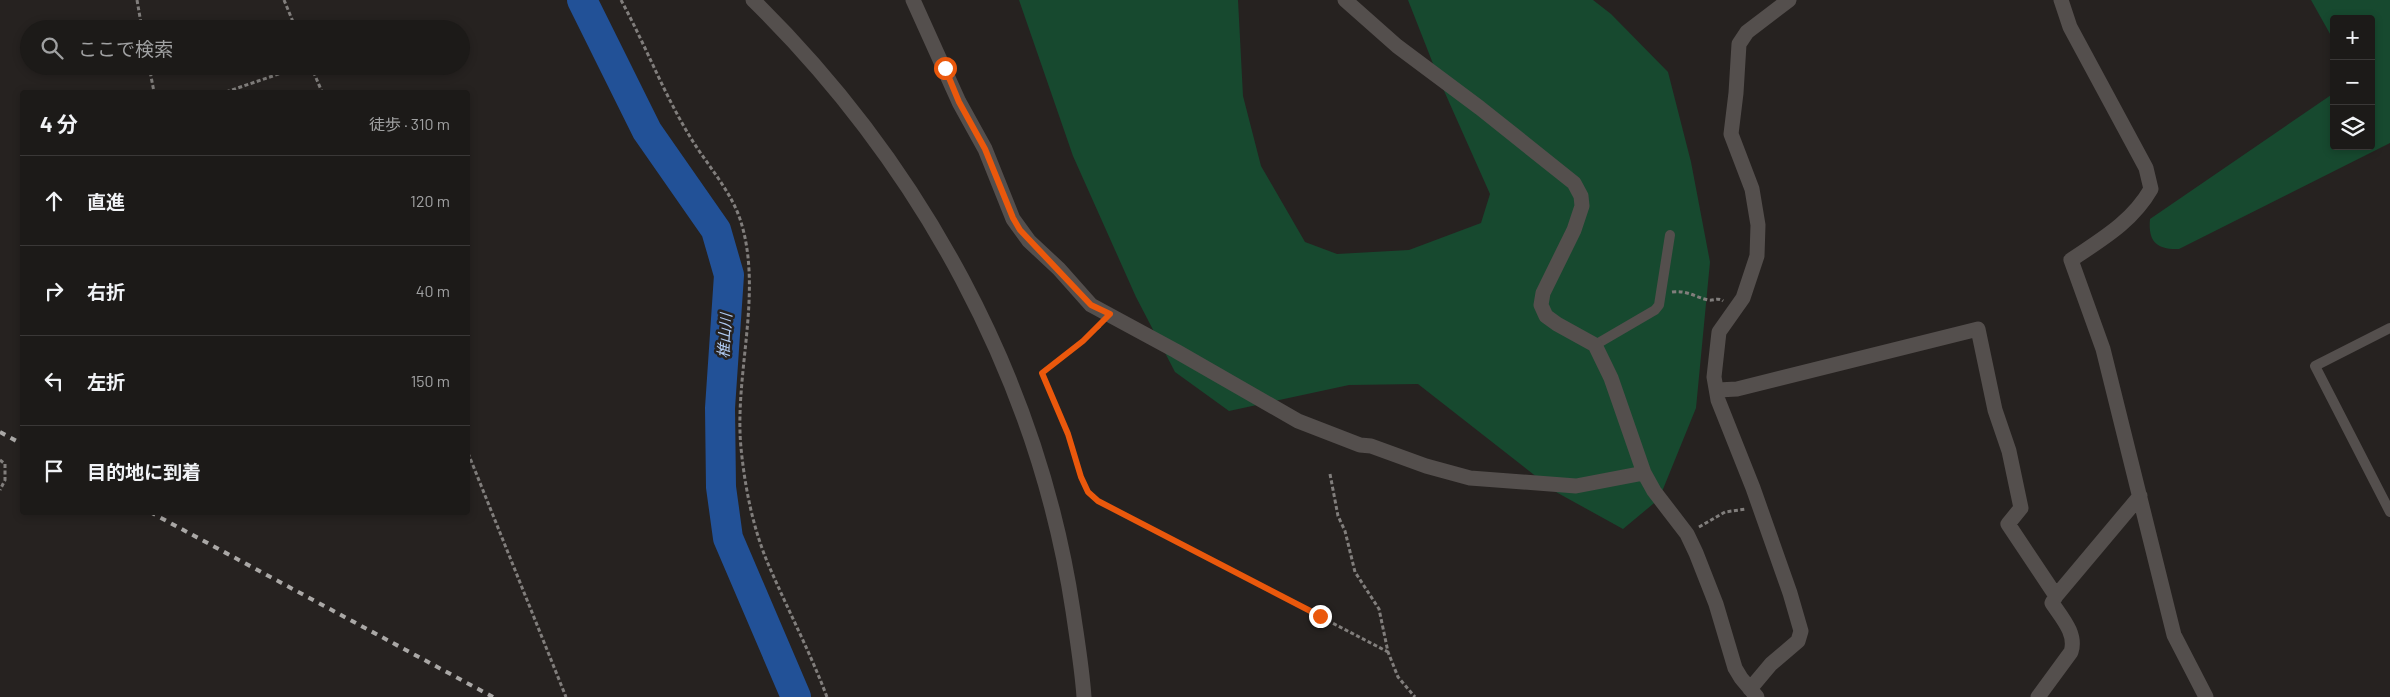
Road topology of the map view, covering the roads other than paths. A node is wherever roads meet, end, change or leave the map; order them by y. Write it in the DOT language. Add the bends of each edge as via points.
graph roads {
  1 [pos="753,0"];
  2 [pos="913,0"];
  3 [pos="1345,0"];
  4 [pos="1789,0"];
  5 [pos="2061,0"];
  6 [pos="1670,235"];
  7 [pos="2390,328"];
  8 [pos="1595,345"];
  9 [pos="1718,390"];
  10 [pos="1644,473"];
  11 [pos="2140,496"];
  12 [pos="2390,512"];
  13 [pos="2056,596"];
  14 [pos="1754,693"];
  15 [pos="1084,697"];
  16 [pos="2038,697"];
  17 [pos="2206,697"];
  1 -- 15 [label="street" via="835,88 891,162 942,243 985,324 1019,404 1047,485 1071,597"];
  2 -- 10 [label="street" via="1020,230 1091,305 1298,421 1426,466 1470,478 1576,486"];
  3 -- 8 [label="street" via="1398,46 1574,183 1582,206 1541,304 1546,316 1556,324"];
  4 -- 9 [label="street" via="1747,32 1739,44 1731,134 1752,189 1758,225 1757,256 1743,298 1719,332 1714,377"];
  5 -- 11 [label="street" via="2070,27 2146,168 2151,189 2140,207 2118,228 2070,260 2104,350"];
  6 -- 8 [label="lane" via="1662,294 1655,310"];
  7 -- 12 [label="lane" via="2315,366"];
  8 -- 10 [label="street" via="1611,378"];
  9 -- 13 [label="street" via="1737,389 1978,329 2021,508 2008,524"];
  9 -- 14 [label="street" via="1718,400 1753,488 1801,631 1798,641 1771,664"];
  10 -- 14 [label="street" via="1687,534 1710,587 1735,668"];
  11 -- 13 [label="street"];
  11 -- 17 [label="street" via="2174,635"];
  13 -- 16 [label="street" via="2052,603 2072,635 2073,646"];
}
